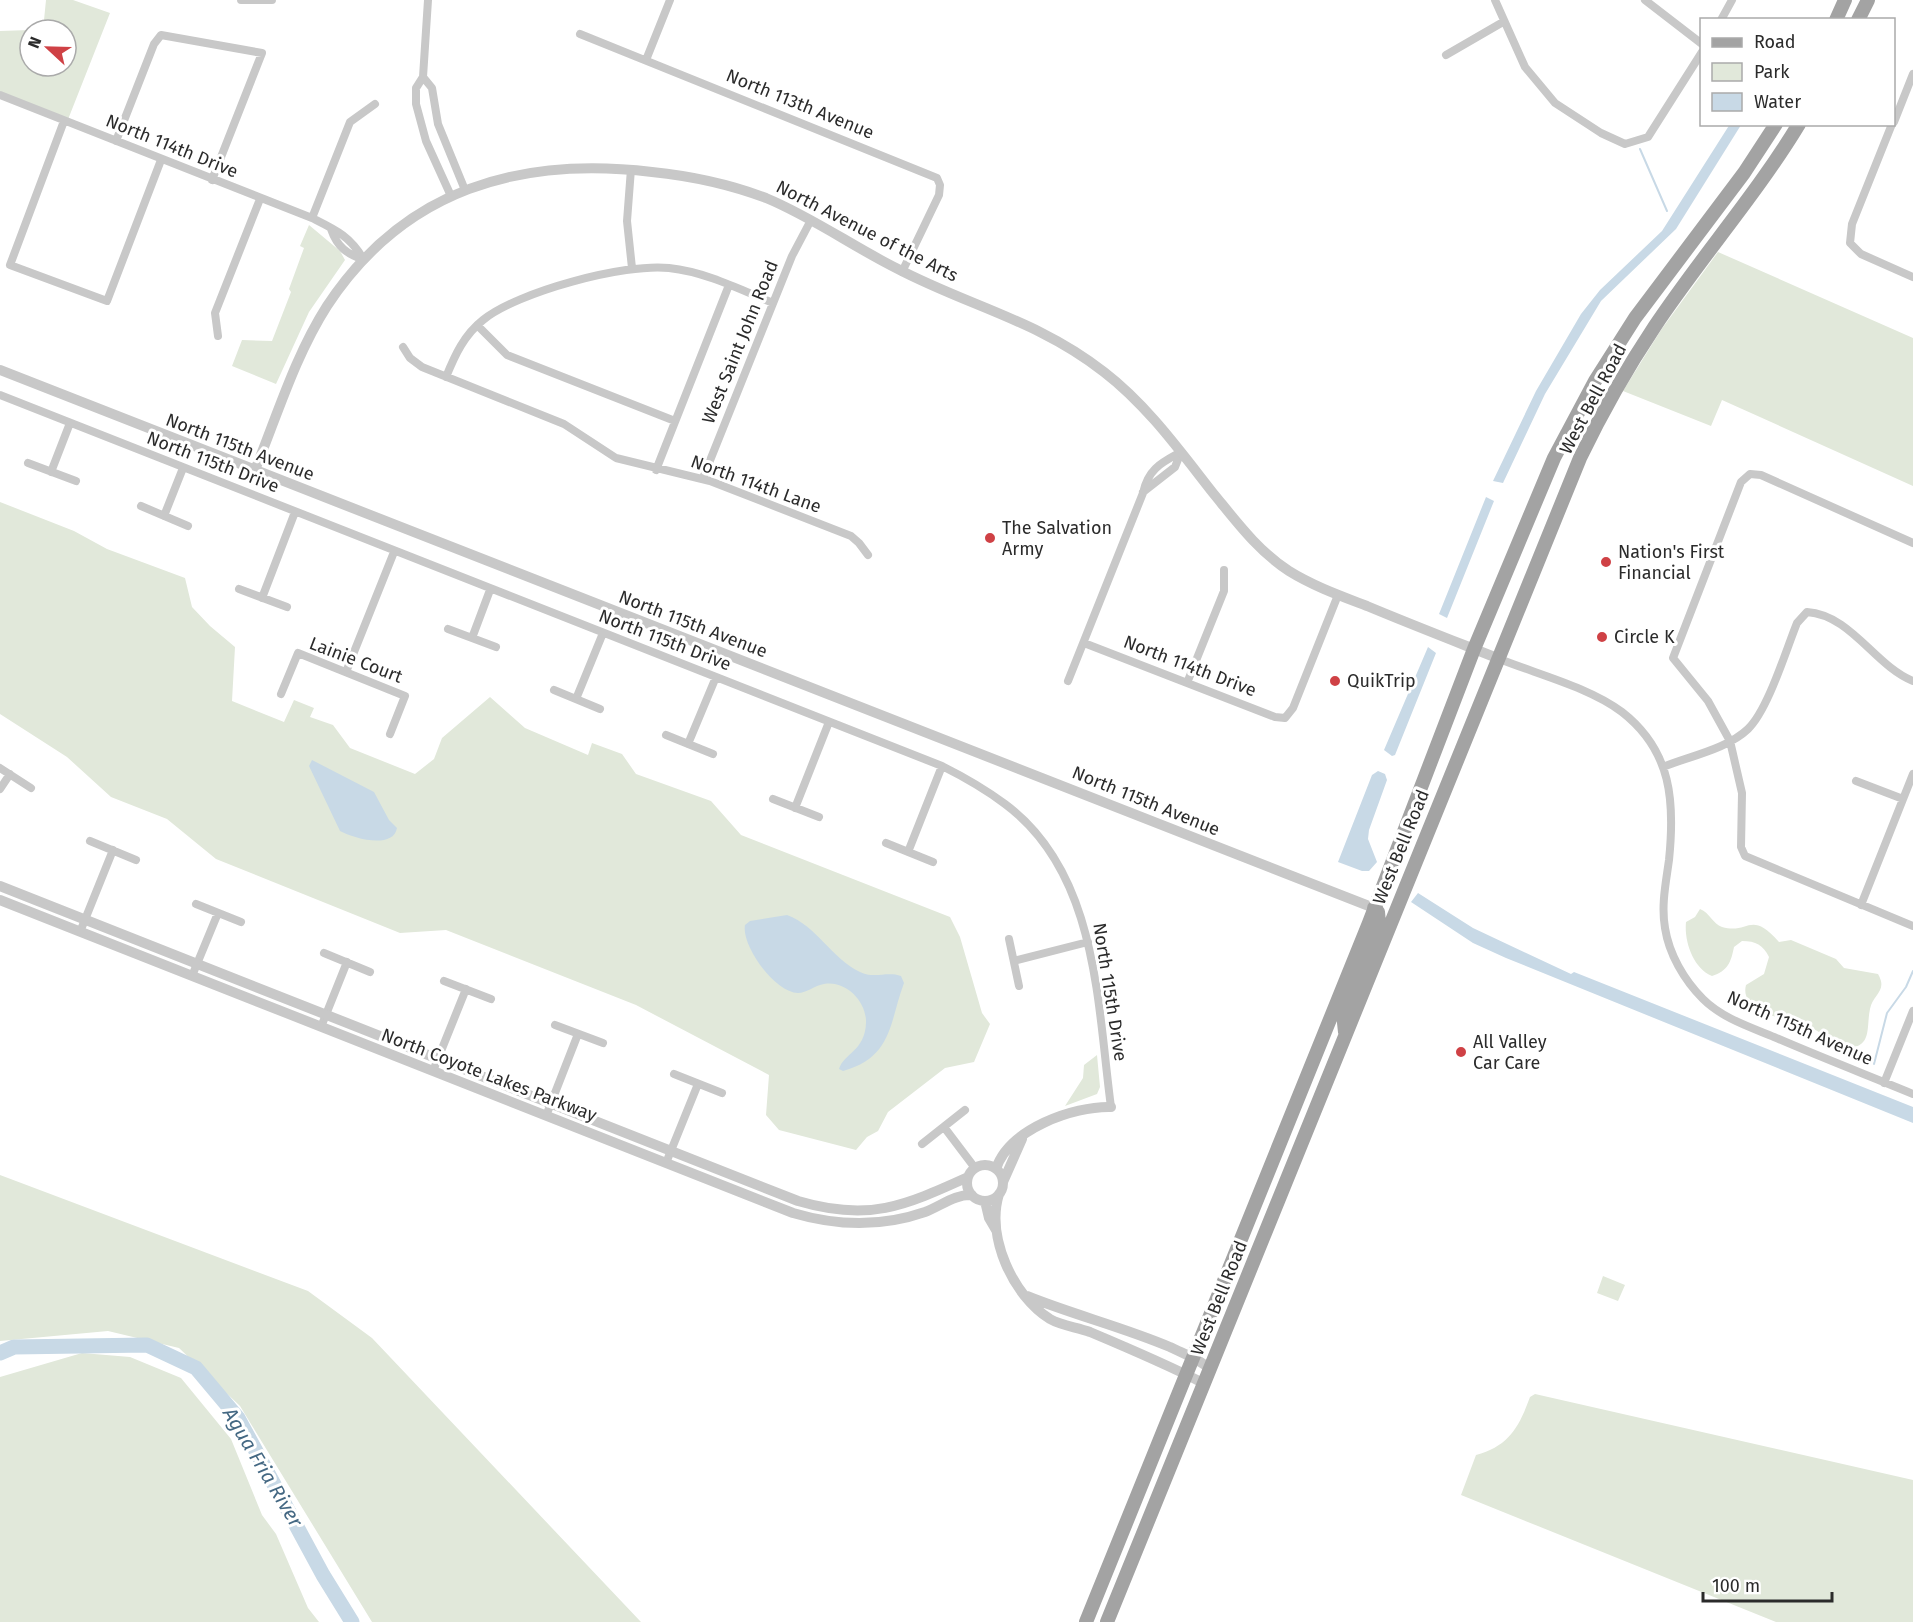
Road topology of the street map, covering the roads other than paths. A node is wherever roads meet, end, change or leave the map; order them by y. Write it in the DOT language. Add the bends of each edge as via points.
graph roads {
  1 [pos="241,0"];
  2 [pos="272,0"];
  3 [pos="428,0"];
  4 [pos="670,0"];
  5 [pos="1495,0"];
  6 [pos="1645,0"];
  7 [pos="1732,0"];
  8 [pos="1845,0"];
  9 [pos="1868,0"];
  10 [pos="1722,18"];
  11 [pos="1837,18"];
  12 [pos="1859,18"];
  13 [pos="1503,22"];
  14 [pos="580,34"];
  15 [pos="1700,43"];
  16 [pos="1700,54"];
  17 [pos="1446,55"];
  18 [pos="646,60"];
  19 [pos="1913,74"];
  20 [pos="423,77"];
  21 [pos="0,95"];
  22 [pos="375,104"];
  23 [pos="1895,118"];
  24 [pos="64,121"];
  25 [pos="1775,126"];
  26 [pos="1798,126"];
  27 [pos="1892,126"];
  28 [pos="116,141"];
  29 [pos="161,160"];
  30 [pos="631,169"];
  31 [pos="212,180"];
  32 [pos="465,190"];
  33 [pos="451,196"];
  34 [pos="260,199"];
  35 [pos="312,218"];
  36 [pos="812,220"];
  37 [pos="364,260"];
  38 [pos="632,268"];
  39 [pos="902,272"];
  40 [pos="1913,277"];
  41 [pos="729,285"];
  42 [pos="773,303"];
  43 [pos="477,325"];
  44 [pos="218,336"];
  45 [pos="403,347"];
  46 [pos="0,370"];
  47 [pos="446,376"];
  48 [pos="0,395"];
  49 [pos="675,421"];
  50 [pos="70,423"];
  51 [pos="1181,452"];
  52 [pos="28,463"];
  53 [pos="183,468"];
  54 [pos="255,470"];
  55 [pos="656,470"];
  56 [pos="51,472"];
  57 [pos="703,478"];
  58 [pos="76,481"];
  59 [pos="141,506"];
  60 [pos="296,512"];
  61 [pos="164,516"];
  62 [pos="188,526"];
  63 [pos="1913,543"];
  64 [pos="394,552"];
  65 [pos="868,555"];
  66 [pos="1224,570"];
  67 [pos="239,589"];
  68 [pos="490,590"];
  69 [pos="1338,595"];
  70 [pos="262,598"];
  71 [pos="287,607"];
  72 [pos="448,629"];
  73 [pos="603,633"];
  74 [pos="472,638"];
  75 [pos="1083,643"];
  76 [pos="496,647"];
  77 [pos="1474,649"];
  78 [pos="1497,658"];
  79 [pos="346,672"];
  80 [pos="716,678"];
  81 [pos="1068,681"];
  82 [pos="1913,681"];
  83 [pos="1187,683"];
  84 [pos="554,690"];
  85 [pos="281,694"];
  86 [pos="576,699"];
  87 [pos="600,709"];
  88 [pos="830,722"];
  89 [pos="390,734"];
  90 [pos="666,735"];
  91 [pos="1730,741"];
  92 [pos="688,744"];
  93 [pos="713,754"];
  94 [pos="942,766"];
  95 [pos="1663,767"];
  96 [pos="0,768"];
  97 [pos="10,774"];
  98 [pos="1913,774"];
  99 [pos="1856,781"];
  100 [pos="31,788"];
  101 [pos="0,789"];
  102 [pos="773,799"];
  103 [pos="1903,799"];
  104 [pos="795,808"];
  105 [pos="819,818"];
  106 [pos="90,841"];
  107 [pos="886,843"];
  108 [pos="113,850"];
  109 [pos="908,852"];
  110 [pos="136,860"];
  111 [pos="933,862"];
  112 [pos="0,886"];
  113 [pos="0,900"];
  114 [pos="196,904"];
  115 [pos="1861,905"];
  116 [pos="1374,908"];
  117 [pos="218,913"];
  118 [pos="84,920"];
  119 [pos="241,922"];
  120 [pos="1913,926"];
  121 [pos="80,932"];
  122 [pos="1009,939"];
  123 [pos="1088,942"];
  124 [pos="324,953"];
  125 [pos="1014,961"];
  126 [pos="347,962"];
  127 [pos="197,964"];
  128 [pos="370,972"];
  129 [pos="192,976"];
  130 [pos="444,981"];
  131 [pos="1019,986"];
  132 [pos="466,989"];
  133 [pos="491,999"];
  134 [pos="1913,1011"];
  135 [pos="326,1015"];
  136 [pos="555,1025"];
  137 [pos="321,1027"];
  138 [pos="578,1034"];
  139 [pos="1345,1035"];
  140 [pos="603,1043"];
  141 [pos="1320,1043"];
  142 [pos="438,1059"];
  143 [pos="433,1071"];
  144 [pos="674,1074"];
  145 [pos="1884,1083"];
  146 [pos="698,1084"];
  147 [pos="722,1093"];
  148 [pos="1913,1094"];
  149 [pos="550,1103"];
  150 [pos="1111,1107"];
  151 [pos="964,1110"];
  152 [pos="546,1116"];
  153 [pos="944,1127"];
  154 [pos="1024,1136"];
  155 [pos="1303,1136"];
  156 [pos="922,1143"];
  157 [pos="671,1151"];
  158 [pos="1273,1160"];
  159 [pos="666,1163"];
  160 [pos="996,1169"];
  161 [pos="971,1173"];
  162 [pos="1003,1182"];
  163 [pos="999,1194"];
  164 [pos="972,1195"];
  165 [pos="986,1201"];
  166 [pos="996,1230"];
  167 [pos="1254,1257"];
  168 [pos="1027,1296"];
  169 [pos="1193,1357"];
  170 [pos="1210,1369"];
  171 [pos="1186,1374"];
  172 [pos="1203,1383"];
  173 [pos="1086,1622"];
  174 [pos="1107,1622"];
  1 -- 2 [label="street"];
  3 -- 20 [label="street"];
  4 -- 18 [label="street"];
  5 -- 13 [label="street"];
  6 -- 15 [label="street"];
  7 -- 10 [label="street"];
  8 -- 11 [label="main road"];
  9 -- 12 [label="main road"];
  13 -- 16 [label="street" via="1524,67 1555,102 1625,144 1648,137"];
  13 -- 17 [label="street"];
  14 -- 18 [label="street, North 113th Avenue"];
  18 -- 39 [label="street, North 113th Avenue" via="940,181 931,214"];
  19 -- 23 [label="street"];
  20 -- 32 [label="street" via="432,88 438,124"];
  20 -- 33 [label="street" via="416,88 421,127"];
  21 -- 24 [label="street, North 114th Drive"];
  22 -- 35 [label="street" via="350,122"];
  24 -- 28 [label="street, North 114th Drive"];
  24 -- 29 [label="street" via="10,265 107,301"];
  25 -- 77 [label="main road, West Bell Road" via="1640,310 1594,381 1554,458"];
  26 -- 78 [label="main road, West Bell Road" via="1760,185 1655,325 1609,401 1580,458"];
  27 -- 40 [label="street" via="1852,224 1850,243 1861,254"];
  28 -- 29 [label="street, North 114th Drive"];
  28 -- 31 [label="street" via="161,35 262,53"];
  29 -- 31 [label="street, North 114th Drive"];
  30 -- 32 [label="street, North Avenue of the Arts" via="546,169"];
  30 -- 36 [label="street, North Avenue of the Arts" via="725,185"];
  30 -- 38 [label="street" via="627,220"];
  31 -- 34 [label="street, North 114th Drive"];
  32 -- 33 [label="street, North Avenue of the Arts"];
  33 -- 37 [label="street, North Avenue of the Arts" via="401,227"];
  34 -- 35 [label="street, North 114th Drive"];
  34 -- 44 [label="street" via="215,313"];
  35 -- 37 [label="street, North 114th Drive" via="342,233 356,245"];
  36 -- 39 [label="street, North Avenue of the Arts"];
  36 -- 42 [label="street, West Saint John Road"];
  37 -- 54 [label="street, North Avenue of the Arts" via="321,317"];
  38 -- 41 [label="street" via="676,269"];
  38 -- 43 [label="street" via="515,301"];
  39 -- 51 [label="street, North Avenue of the Arts" via="1020,320 1063,342 1130,394"];
  41 -- 42 [label="street"];
  41 -- 49 [label="street"];
  42 -- 57 [label="street, West Saint John Road"];
  43 -- 47 [label="street" via="459,346"];
  43 -- 49 [label="street" via="507,355"];
  45 -- 47 [label="street, North 114th Lane" via="416,364"];
  46 -- 54 [label="street, North 115th Avenue"];
  47 -- 55 [label="street, North 114th Lane" via="564,424 616,458"];
  48 -- 50 [label="street, North 115th Drive"];
  49 -- 55 [label="street"];
  50 -- 53 [label="street, North 115th Drive"];
  50 -- 56 [label="street"];
  51 -- 69 [label="street, North Avenue of the Arts" via="1247,535 1291,572"];
  51 -- 75 [label="street" via="1146,477"];
  52 -- 56 [label="street"];
  53 -- 60 [label="street, North 115th Drive"];
  53 -- 61 [label="street"];
  54 -- 116 [label="street, North 115th Avenue"];
  55 -- 57 [label="street, North 114th Lane"];
  56 -- 58 [label="street"];
  57 -- 65 [label="street, North 114th Lane" via="851,536"];
  59 -- 61 [label="street"];
  60 -- 64 [label="street, North 115th Drive"];
  60 -- 70 [label="street"];
  61 -- 62 [label="street"];
  63 -- 91 [label="street" via="1761,475 1749,474 1741,482 1673,658 1708,701"];
  64 -- 68 [label="street, North 115th Drive"];
  64 -- 79 [label="street"];
  66 -- 83 [label="street" via="1224,591"];
  67 -- 70 [label="street"];
  68 -- 73 [label="street, North 115th Drive"];
  68 -- 74 [label="street"];
  69 -- 77 [label="street, North Avenue of the Arts"];
  69 -- 83 [label="street, North 114th Drive" via="1293,708 1285,718"];
  70 -- 71 [label="street"];
  72 -- 74 [label="street"];
  73 -- 80 [label="street, North 115th Drive"];
  73 -- 86 [label="street"];
  74 -- 76 [label="street"];
  75 -- 81 [label="street"];
  75 -- 83 [label="street, North 114th Drive"];
  77 -- 78 [label="street, North Avenue of the Arts"];
  77 -- 116 [label="main road, West Bell Road"];
  78 -- 95 [label="street, North 115th Avenue" via="1613,706 1641,730"];
  78 -- 139 [label="main road, West Bell Road"];
  79 -- 85 [label="street, Lainie Court" via="298,653"];
  79 -- 89 [label="street, Lainie Court" via="405,696"];
  80 -- 88 [label="street, North 115th Drive"];
  80 -- 92 [label="street"];
  82 -- 91 [label="street" via="1896,673 1838,624 1814,613 1804,614 1759,715 1749,729"];
  84 -- 86 [label="street"];
  86 -- 87 [label="street"];
  88 -- 94 [label="street, North 115th Drive"];
  88 -- 104 [label="street"];
  90 -- 92 [label="street"];
  91 -- 95 [label="street"];
  91 -- 115 [label="street" via="1742,793 1742,854"];
  92 -- 93 [label="street"];
  94 -- 109 [label="street"];
  94 -- 123 [label="street, North 115th Drive" via="1006,805 1033,832 1056,862 1077,902"];
  95 -- 145 [label="street, North 115th Avenue" via="1673,805 1665,928 1671,951 1689,983 1715,1009 1732,1019"];
  96 -- 97 [label="street"];
  97 -- 100 [label="street"];
  97 -- 101 [label="street"];
  98 -- 103 [label="street"];
  99 -- 103 [label="street"];
  102 -- 104 [label="street"];
  103 -- 115 [label="street"];
  104 -- 105 [label="street"];
  106 -- 108 [label="street"];
  107 -- 109 [label="street"];
  108 -- 110 [label="street"];
  108 -- 118 [label="street"];
  109 -- 111 [label="street"];
  112 -- 118 [label="street, North Coyote Lakes Parkway"];
  113 -- 121 [label="street, North Coyote Lakes Parkway"];
  114 -- 117 [label="street"];
  115 -- 120 [label="street"];
  116 -- 139 [label="main road" via="1379,923 1343,1013"];
  116 -- 141 [label="main road, West Bell Road"];
  117 -- 119 [label="street"];
  117 -- 127 [label="street"];
  118 -- 121 [label="street"];
  118 -- 127 [label="street, North Coyote Lakes Parkway"];
  121 -- 129 [label="street, North Coyote Lakes Parkway"];
  122 -- 125 [label="street"];
  123 -- 125 [label="street"];
  123 -- 150 [label="street, North 115th Drive"];
  124 -- 126 [label="street"];
  125 -- 131 [label="street"];
  126 -- 128 [label="street"];
  126 -- 135 [label="street"];
  127 -- 129 [label="street"];
  127 -- 135 [label="street, North Coyote Lakes Parkway"];
  129 -- 137 [label="street, North Coyote Lakes Parkway"];
  130 -- 132 [label="street"];
  132 -- 133 [label="street"];
  132 -- 142 [label="street"];
  134 -- 145 [label="street"];
  135 -- 137 [label="street"];
  135 -- 142 [label="street, North Coyote Lakes Parkway"];
  136 -- 138 [label="street"];
  137 -- 143 [label="street, North Coyote Lakes Parkway"];
  138 -- 140 [label="street"];
  138 -- 149 [label="street"];
  139 -- 155 [label="main road, West Bell Road"];
  141 -- 155 [label="main road" via="1320,1065 1298,1119 1298,1130"];
  141 -- 158 [label="main road, West Bell Road"];
  142 -- 143 [label="street"];
  142 -- 149 [label="street, North Coyote Lakes Parkway"];
  143 -- 152 [label="street, North Coyote Lakes Parkway"];
  144 -- 146 [label="street"];
  145 -- 148 [label="street, North 115th Avenue"];
  146 -- 147 [label="street"];
  146 -- 157 [label="street"];
  149 -- 152 [label="street"];
  149 -- 157 [label="street, North Coyote Lakes Parkway"];
  150 -- 154 [label="street" via="1063,1115"];
  151 -- 153 [label="street"];
  152 -- 159 [label="street, North Coyote Lakes Parkway"];
  153 -- 156 [label="street"];
  153 -- 161 [label="street"];
  154 -- 160 [label="street" via="1008,1149"];
  154 -- 162 [label="street"];
  155 -- 167 [label="main road, West Bell Road"];
  157 -- 159 [label="street"];
  157 -- 161 [label="street, North Coyote Lakes Parkway" via="798,1201 840,1210 902,1205"];
  158 -- 167 [label="main road" via="1278,1172 1257,1226"];
  158 -- 169 [label="main road, West Bell Road"];
  159 -- 164 [label="street, North Coyote Lakes Parkway" via="794,1213 839,1223 905,1218 961,1194"];
  160 -- 161 [label="street" via="986,1165"];
  160 -- 162 [label="street"];
  161 -- 164 [label="street" via="967,1187"];
  162 -- 163 [label="street"];
  163 -- 165 [label="street"];
  163 -- 166 [label="street"];
  164 -- 165 [label="street"];
  165 -- 166 [label="street"];
  166 -- 168 [label="street" via="1007,1266"];
  167 -- 170 [label="main road, West Bell Road"];
  168 -- 169 [label="street" via="1126,1328"];
  168 -- 171 [label="street" via="1035,1308 1052,1320 1088,1331"];
  169 -- 170 [label="street"];
  169 -- 171 [label="main road, West Bell Road"];
  170 -- 172 [label="main road, West Bell Road"];
  171 -- 172 [label="street"];
  171 -- 173 [label="main road, West Bell Road"];
  172 -- 174 [label="main road, West Bell Road"];
}
